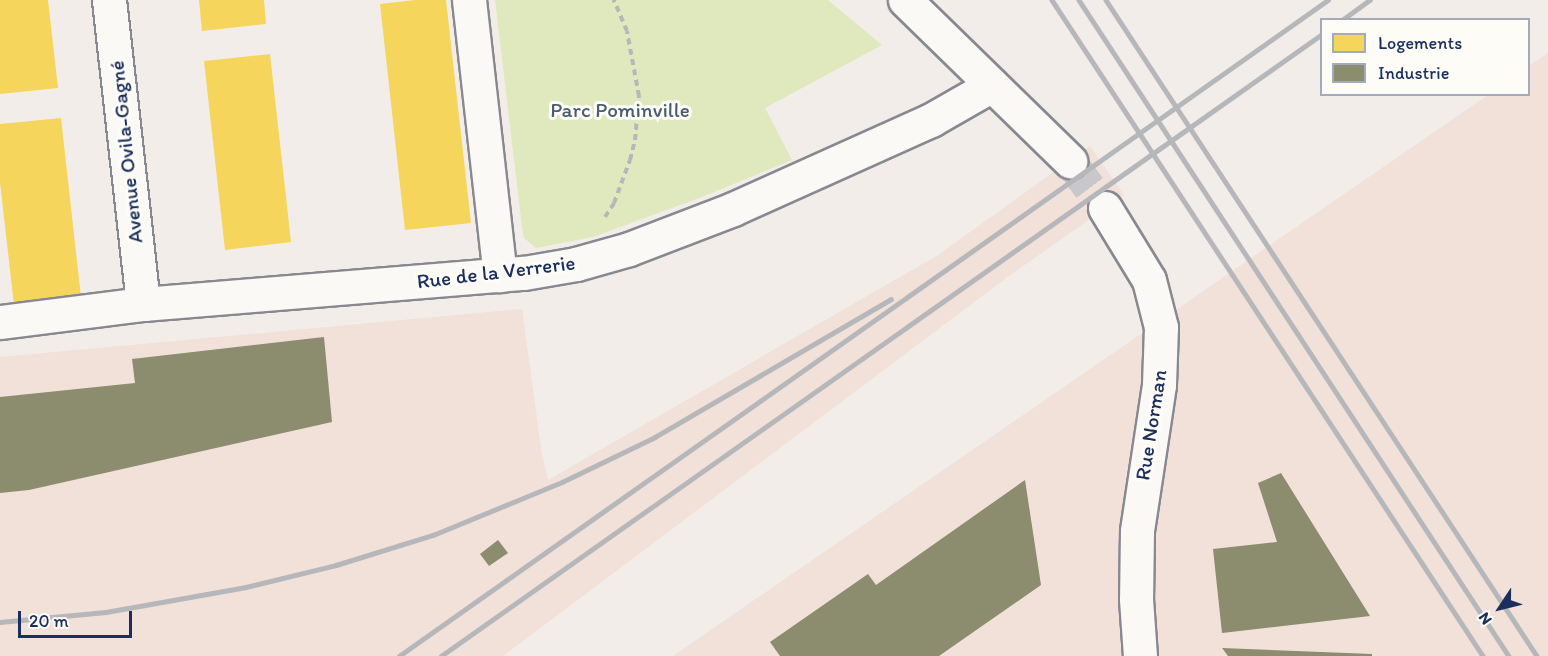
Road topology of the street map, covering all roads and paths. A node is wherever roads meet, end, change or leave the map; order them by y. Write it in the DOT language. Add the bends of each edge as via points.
graph roads {
  1 [pos="109,0"];
  2 [pos="469,0"];
  3 [pos="614,0"];
  4 [pos="904,0"];
  5 [pos="992,85"];
  6 [pos="1070,161"];
  7 [pos="1105,208"];
  8 [pos="604,218"];
  9 [pos="500,275"];
  10 [pos="143,304"];
  11 [pos="0,322"];
  12 [pos="1140,656"];
  1 -- 10 [label="street, Avenue Ovila-Gagné"];
  2 -- 9 [label="street"];
  3 -- 8 [label="path" via="632,50 638,119 624,181"];
  4 -- 5 [label="street"];
  5 -- 6 [label="street"];
  5 -- 9 [label="street, Rue de la Verrerie" via="931,120 674,233 576,264"];
  7 -- 12 [label="street, Rue Norman" via="1149,280 1161,327 1159,386 1137,531"];
  9 -- 10 [label="street, Rue de la Verrerie"];
  10 -- 11 [label="street, Rue de la Verrerie"];
}
